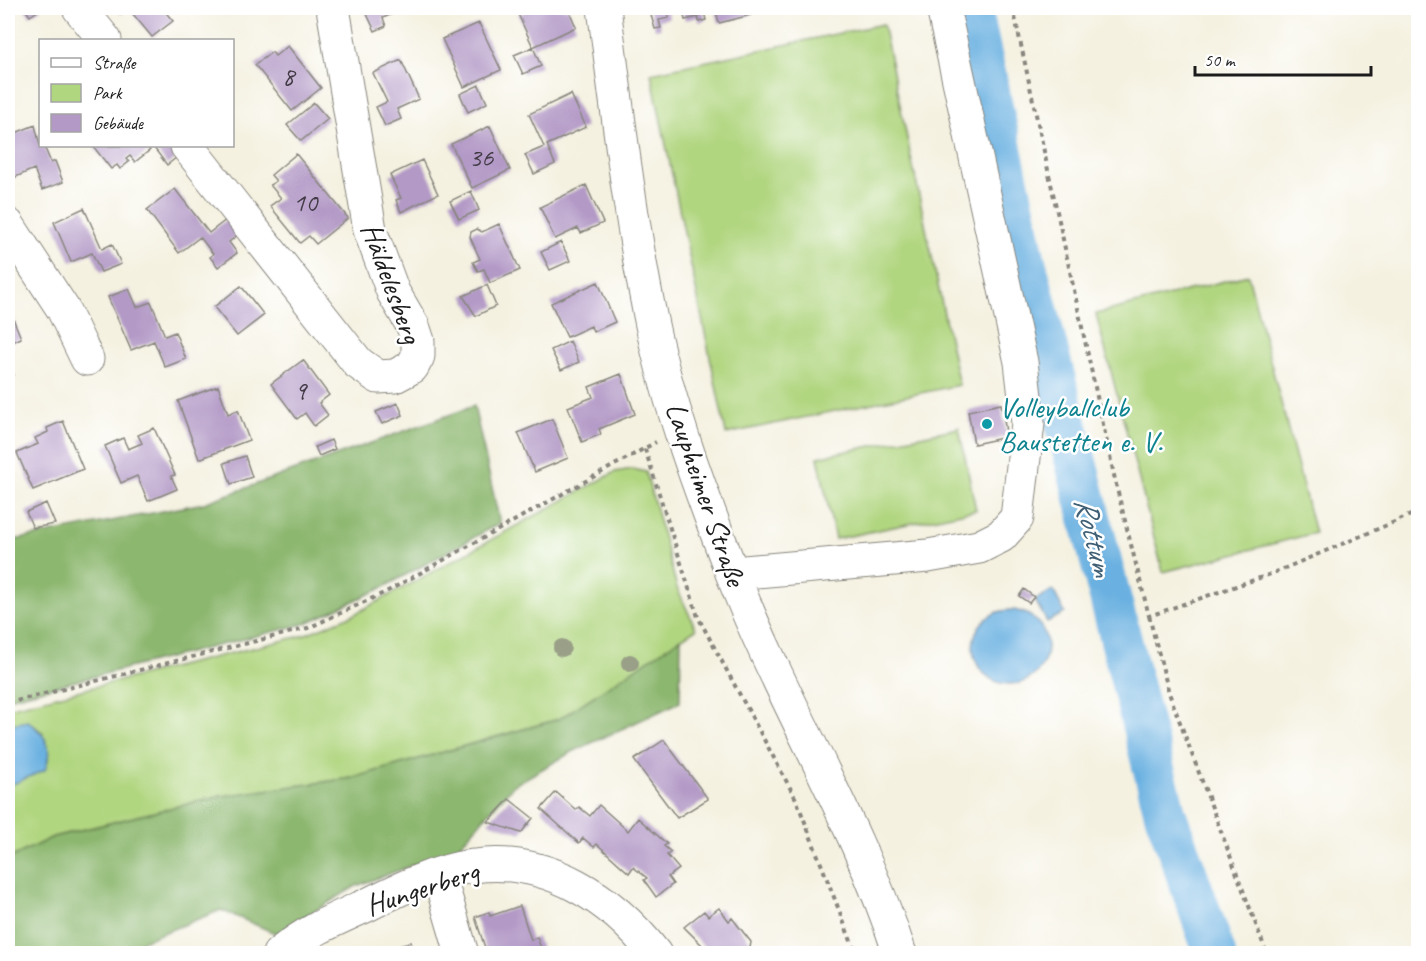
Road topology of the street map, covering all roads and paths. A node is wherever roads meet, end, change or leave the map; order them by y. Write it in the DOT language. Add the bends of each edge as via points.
graph roads {
  1 [pos="79,8"];
  2 [pos="333,8"];
  3 [pos="604,8"];
  4 [pos="943,8"];
  5 [pos="1013,8"];
  6 [pos="104,39"];
  7 [pos="188,147"];
  8 [pos="8,225"];
  9 [pos="87,359"];
  10 [pos="1419,512"];
  11 [pos="733,573"];
  12 [pos="1149,616"];
  13 [pos="8,703"];
  14 [pos="439,875"];
  15 [pos="279,954"];
  16 [pos="462,954"];
  17 [pos="655,954"];
  18 [pos="855,954"];
  19 [pos="900,954"];
  20 [pos="1267,954"];
  1 -- 6 [label="street"];
  2 -- 7 [label="street, Häldelesberg" via="370,230 393,292 418,341 418,356 412,367 394,376 378,377 358,363"];
  3 -- 11 [label="street, Laupheimer Straße" via="635,235 653,327 681,431"];
  4 -- 11 [label="street" via="1021,362 1028,423 1017,518 1001,536 979,547 928,556"];
  5 -- 12 [label="path" via="1117,489"];
  8 -- 9 [label="street" via="63,309"];
  10 -- 12 [label="path" via="1270,574"];
  11 -- 19 [label="street, Laupheimer Straße" via="849,823"];
  12 -- 20 [label="path" via="1169,693"];
  13 -- 18 [label="path" via="308,628 386,592 645,449 698,617 796,799"];
  14 -- 15 [label="street, Hungerberg" via="298,937"];
  14 -- 16 [label="street"];
  14 -- 17 [label="street, Hungerberg" via="473,866 508,864 565,879 596,895 618,913"];
}
